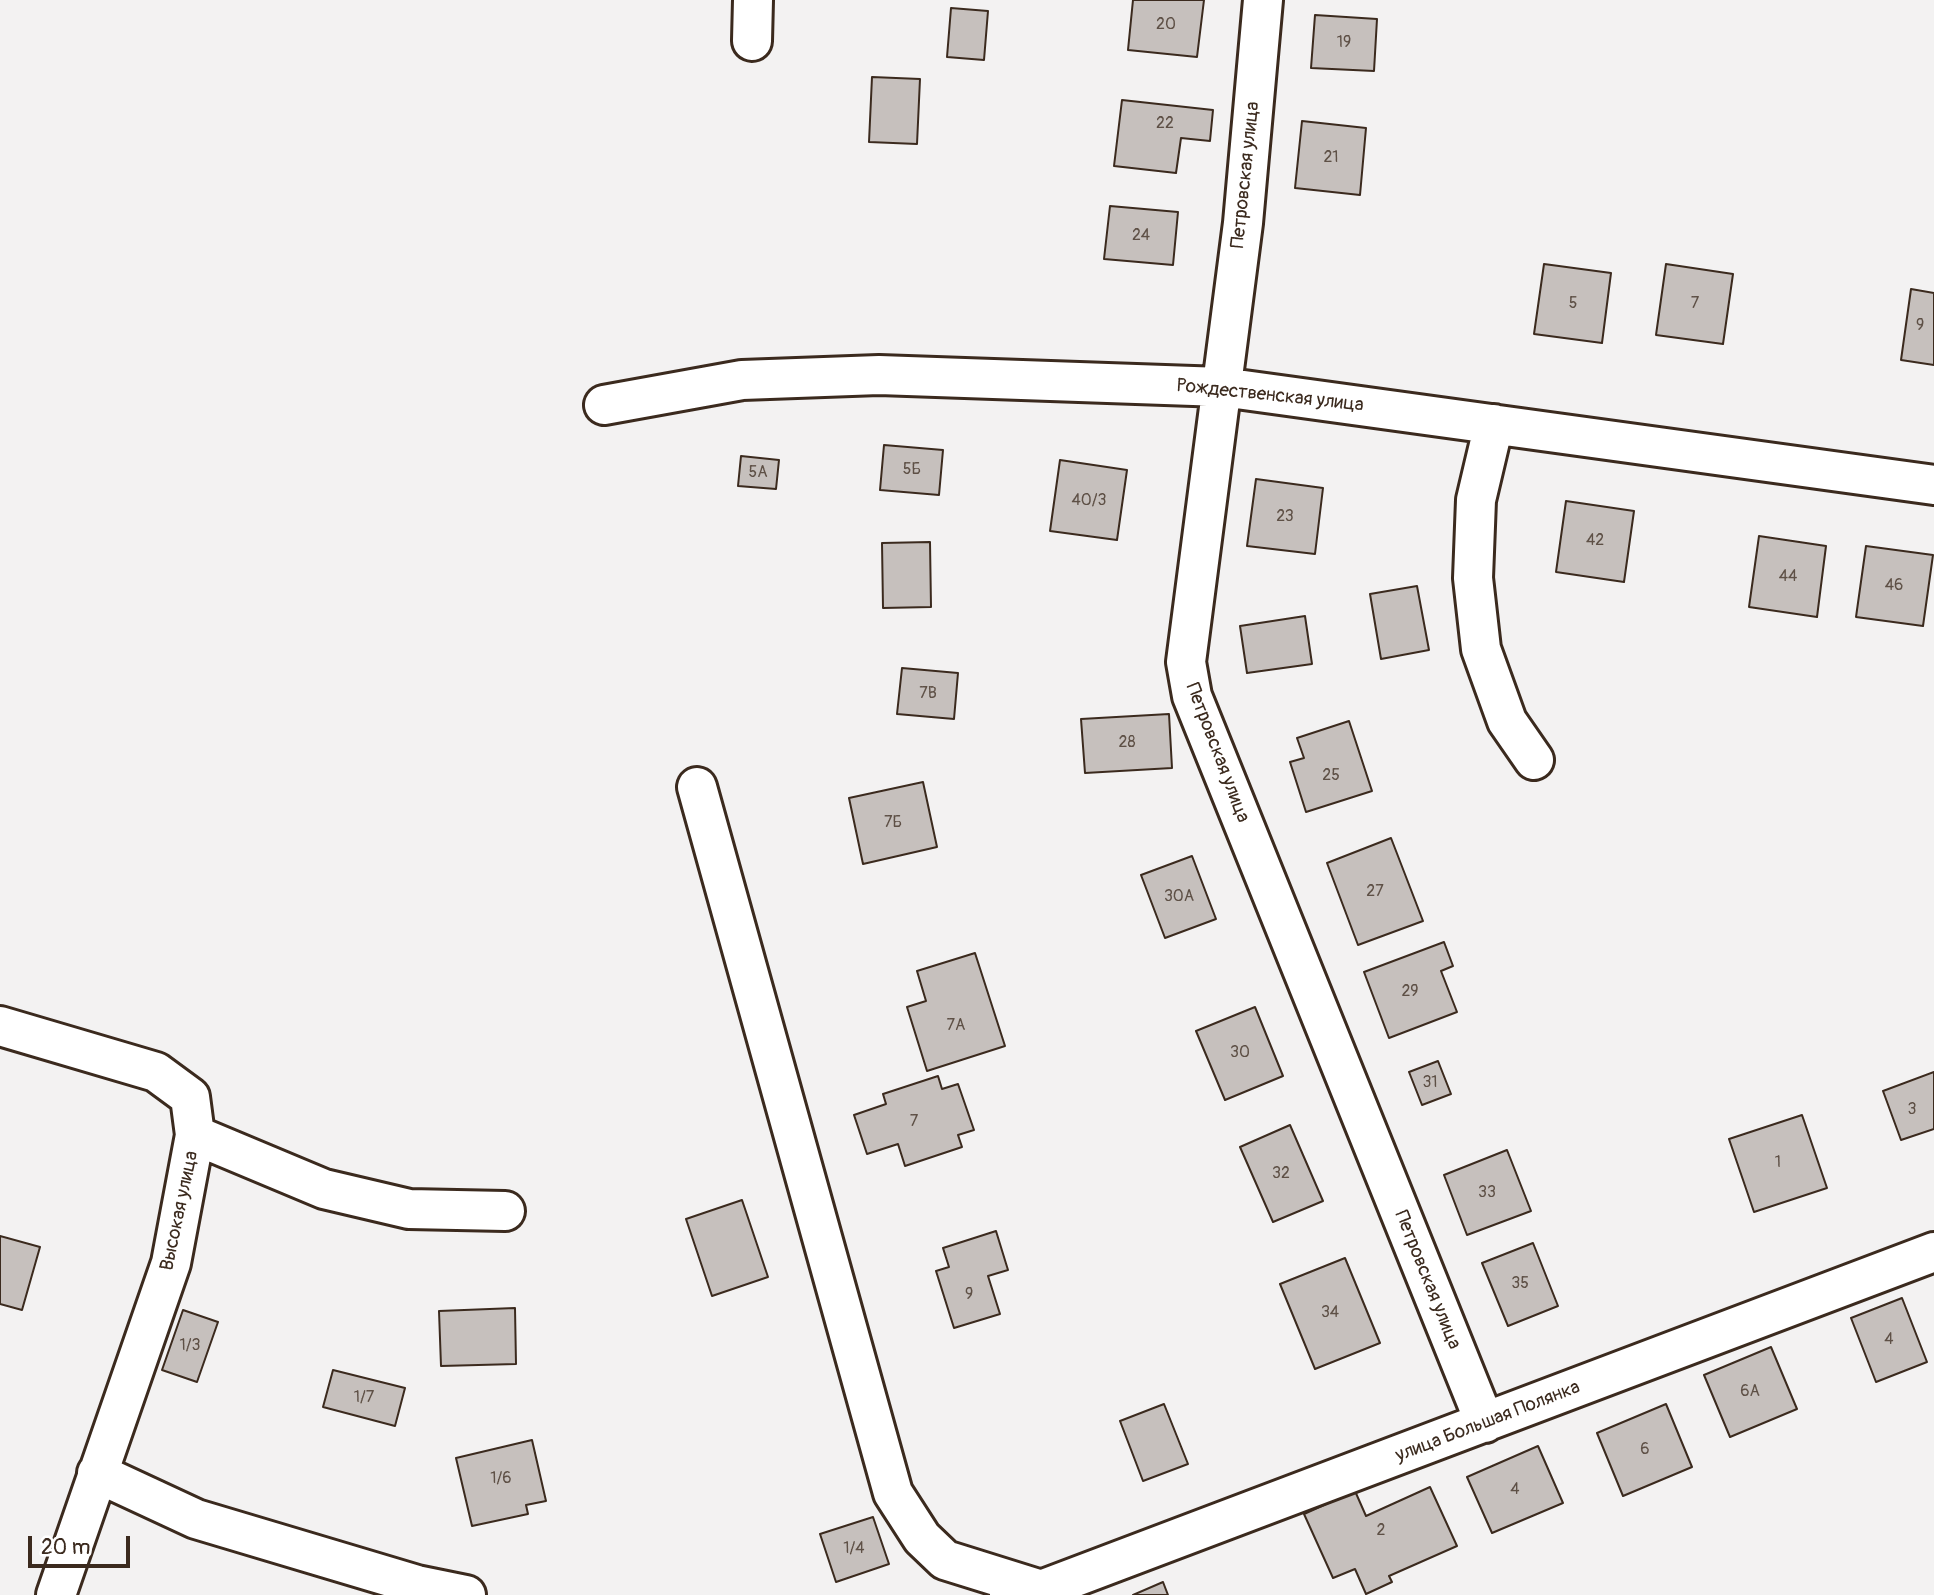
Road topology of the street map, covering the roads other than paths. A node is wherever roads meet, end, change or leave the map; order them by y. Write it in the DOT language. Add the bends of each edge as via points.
graph roads {
  1 [pos="753,0"];
  2 [pos="1263,0"];
  3 [pos="752,41"];
  4 [pos="1222,387"];
  5 [pos="604,405"];
  6 [pos="1494,424"];
  7 [pos="1934,485"];
  8 [pos="1534,760"];
  9 [pos="697,787"];
  10 [pos="0,1026"];
  11 [pos="195,1135"];
  12 [pos="505,1211"];
  13 [pos="1934,1252"];
  14 [pos="1485,1423"];
  15 [pos="97,1473"];
  16 [pos="1031,1593"];
  17 [pos="55,1595"];
  18 [pos="466,1595"];
  1 -- 3 [label="street"];
  2 -- 4 [label="street, Петровская улица"];
  4 -- 5 [label="street, Рождественская улица" via="880,375 742,380"];
  4 -- 6 [label="street, Рождественская улица"];
  4 -- 14 [label="street, Петровская улица" via="1186,662 1192,696"];
  6 -- 7 [label="street, Рождественская улица"];
  6 -- 8 [label="street" via="1476,500 1474,578 1481,649 1507,721"];
  9 -- 16 [label="street" via="893,1493 922,1538 945,1560"];
  10 -- 11 [label="street, Высокая улица" via="156,1072 190,1097"];
  11 -- 12 [label="street" via="324,1189 408,1209"];
  11 -- 15 [label="street, Высокая улица" via="171,1263"];
  13 -- 14 [label="street, улица Большая Полянка"];
  14 -- 16 [label="street, улица Большая Полянка"];
  15 -- 17 [label="street, Высокая улица"];
  15 -- 18 [label="street" via="196,1519 416,1585"];
}
